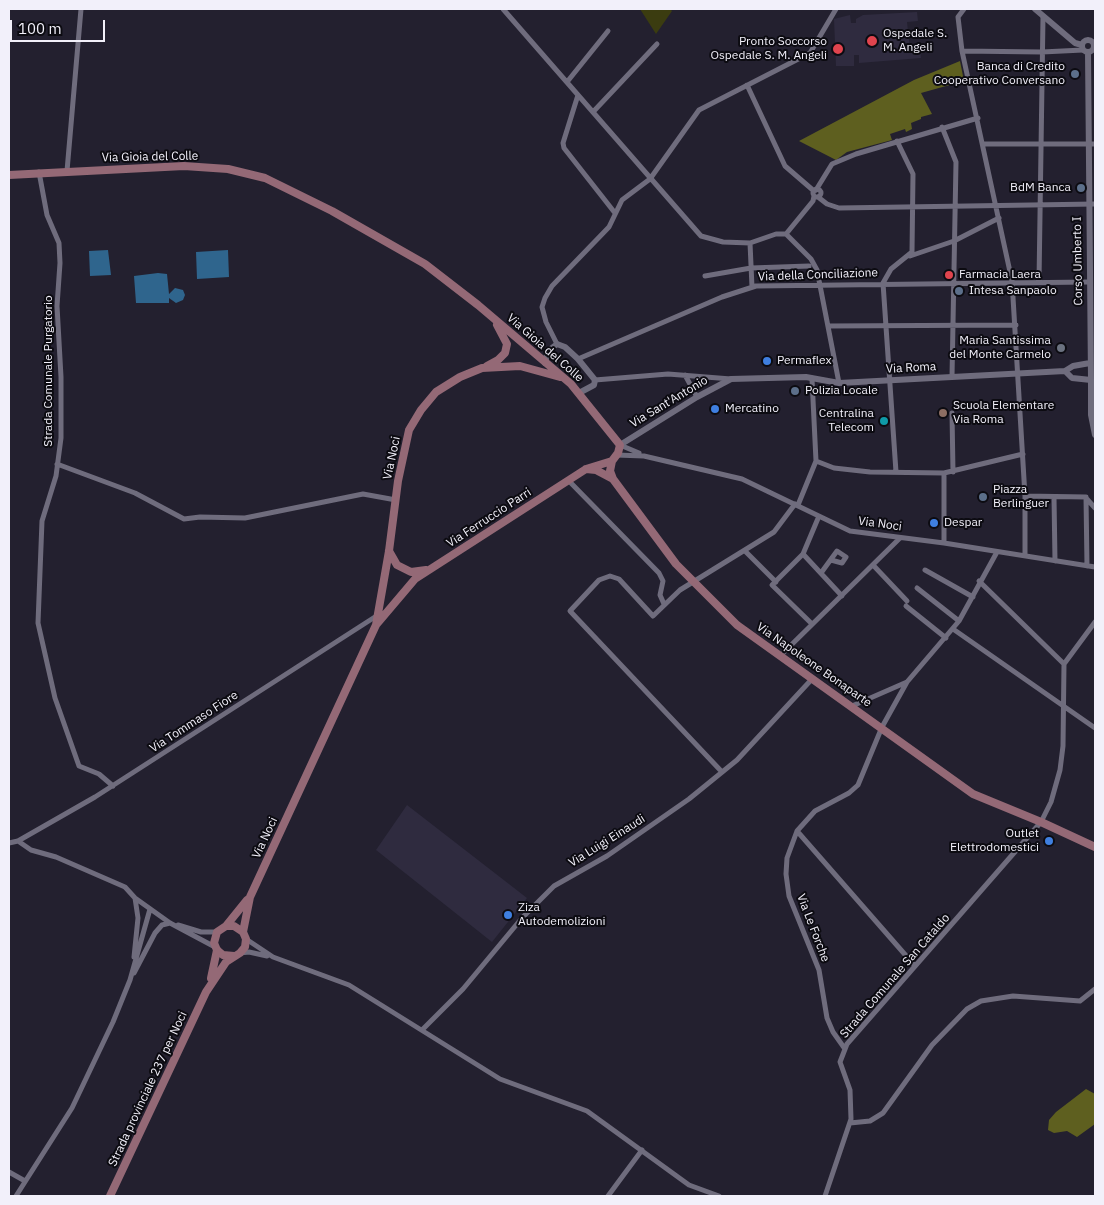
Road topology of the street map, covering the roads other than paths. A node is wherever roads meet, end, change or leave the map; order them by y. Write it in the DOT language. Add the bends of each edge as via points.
graph roads {
  1 [pos="81,9"];
  2 [pos="503,9"];
  3 [pos="836,9"];
  4 [pos="964,9"];
  5 [pos="1035,9"];
  6 [pos="1043,18"];
  7 [pos="608,30"];
  8 [pos="657,44"];
  9 [pos="1090,47"];
  10 [pos="962,51"];
  11 [pos="1042,52"];
  12 [pos="567,82"];
  13 [pos="747,85"];
  14 [pos="578,95"];
  15 [pos="593,112"];
  16 [pos="978,118"];
  17 [pos="942,127"];
  18 [pos="898,141"];
  19 [pos="983,144"];
  20 [pos="1040,144"];
  21 [pos="1088,144"];
  22 [pos="1095,144"];
  23 [pos="67,170"];
  24 [pos="39,172"];
  25 [pos="9,174"];
  26 [pos="650,179"];
  27 [pos="816,194"];
  28 [pos="996,204"];
  29 [pos="1041,204"];
  30 [pos="1092,204"];
  31 [pos="956,206"];
  32 [pos="912,207"];
  33 [pos="615,213"];
  34 [pos="999,218"];
  35 [pos="786,234"];
  36 [pos="954,241"];
  37 [pos="750,243"];
  38 [pos="909,256"];
  39 [pos="809,266"];
  40 [pos="751,268"];
  41 [pos="705,276"];
  42 [pos="1039,281"];
  43 [pos="953,282"];
  44 [pos="1012,282"];
  45 [pos="1092,282"];
  46 [pos="884,283"];
  47 [pos="820,285"];
  48 [pos="752,287"];
  49 [pos="492,317"];
  50 [pos="1093,321"];
  51 [pos="887,325"];
  52 [pos="953,325"];
  53 [pos="1016,325"];
  54 [pos="828,326"];
  55 [pos="557,344"];
  56 [pos="578,359"];
  57 [pos="546,363"];
  58 [pos="1093,364"];
  59 [pos="482,368"];
  60 [pos="1065,371"];
  61 [pos="1018,372"];
  62 [pos="685,375"];
  63 [pos="952,377"];
  64 [pos="731,379"];
  65 [pos="812,379"];
  66 [pos="566,380"];
  67 [pos="595,380"];
  68 [pos="1090,380"];
  69 [pos="891,381"];
  70 [pos="839,383"];
  71 [pos="579,393"];
  72 [pos="696,398"];
  73 [pos="952,413"];
  74 [pos="1095,434"];
  75 [pos="620,444"];
  76 [pos="1023,454"];
  77 [pos="644,456"];
  78 [pos="614,458"];
  79 [pos="816,461"];
  80 [pos="57,464"];
  81 [pos="586,469"];
  82 [pos="896,472"];
  83 [pos="953,472"];
  84 [pos="944,473"];
  85 [pos="613,478"];
  86 [pos="568,480"];
  87 [pos="1025,496"];
  88 [pos="1054,497"];
  89 [pos="1086,498"];
  90 [pos="396,500"];
  91 [pos="796,505"];
  92 [pos="1095,508"];
  93 [pos="819,516"];
  94 [pos="900,538"];
  95 [pos="944,543"];
  96 [pos="389,551"];
  97 [pos="745,551"];
  98 [pos="997,552"];
  99 [pos="803,554"];
  100 [pos="1025,556"];
  101 [pos="831,560"];
  102 [pos="1055,561"];
  103 [pos="873,565"];
  104 [pos="1087,566"];
  105 [pos="1095,567"];
  106 [pos="430,569"];
  107 [pos="925,570"];
  108 [pos="821,573"];
  109 [pos="979,582"];
  110 [pos="695,583"];
  111 [pos="774,584"];
  112 [pos="918,588"];
  113 [pos="842,596"];
  114 [pos="973,596"];
  115 [pos="664,604"];
  116 [pos="378,615"];
  117 [pos="959,621"];
  118 [pos="1095,622"];
  119 [pos="812,624"];
  120 [pos="376,625"];
  121 [pos="953,629"];
  122 [pos="1092,632"];
  123 [pos="946,638"];
  124 [pos="780,656"];
  125 [pos="1064,664"];
  126 [pos="812,679"];
  127 [pos="907,682"];
  128 [pos="852,706"];
  129 [pos="1063,707"];
  130 [pos="882,727"];
  131 [pos="1095,728"];
  132 [pos="722,772"];
  133 [pos="113,786"];
  134 [pos="1042,822"];
  135 [pos="797,831"];
  136 [pos="18,841"];
  137 [pos="9,843"];
  138 [pos="1095,847"];
  139 [pos="250,896"];
  140 [pos="136,898"];
  141 [pos="150,909"];
  142 [pos="170,923"];
  143 [pos="226,926"];
  144 [pos="217,932"];
  145 [pos="244,936"];
  146 [pos="216,948"];
  147 [pos="237,955"];
  148 [pos="273,957"];
  149 [pos="915,966"];
  150 [pos="130,980"];
  151 [pos="1095,989"];
  152 [pos="206,992"];
  153 [pos="422,1030"];
  154 [pos="845,1050"];
  155 [pos="850,1123"];
  156 [pos="642,1150"];
  157 [pos="9,1172"];
  158 [pos="25,1182"];
  159 [pos="16,1196"];
  160 [pos="110,1196"];
  161 [pos="608,1196"];
  162 [pos="720,1196"];
  163 [pos="825,1196"];
  1 -- 23 [label="street"];
  2 -- 12 [label="street"];
  3 -- 13 [label="street" via="810,53"];
  4 -- 10 [label="street" via="958,17"];
  5 -- 6 [label="street"];
  6 -- 9 [label="street" via="1074,43"];
  6 -- 11 [label="street"];
  7 -- 12 [label="street"];
  8 -- 15 [label="street"];
  9 -- 11 [label="street"];
  9 -- 21 [label="street, Corso Umberto I"];
  10 -- 11 [label="street"];
  10 -- 16 [label="street"];
  11 -- 20 [label="street"];
  12 -- 14 [label="street"];
  13 -- 26 [label="street" via="699,110"];
  13 -- 27 [label="street" via="785,166"];
  14 -- 15 [label="street"];
  14 -- 33 [label="street" via="564,148"];
  15 -- 26 [label="street"];
  16 -- 17 [label="street"];
  16 -- 19 [label="street"];
  17 -- 18 [label="street"];
  17 -- 31 [label="street" via="956,162"];
  18 -- 27 [label="street" via="832,164"];
  18 -- 32 [label="street" via="913,174"];
  19 -- 20 [label="street"];
  19 -- 28 [label="street"];
  20 -- 21 [label="street"];
  20 -- 29 [label="street"];
  21 -- 22 [label="street"];
  21 -- 30 [label="street, Corso Umberto I"];
  23 -- 24 [label="main road, Via Gioia del Colle"];
  23 -- 49 [label="main road, Via Gioia del Colle" via="184,166 228,169 265,178 332,211 425,264"];
  24 -- 25 [label="main road, Via Gioia del Colle"];
  24 -- 80 [label="street, Strada Comunale Purgatorio" via="60,262 57,306 61,438"];
  26 -- 33 [label="street" via="622,200"];
  26 -- 37 [label="street" via="702,236 723,242"];
  27 -- 32 [label="street" via="839,208"];
  27 -- 35 [label="street"];
  28 -- 29 [label="street"];
  28 -- 31 [label="street"];
  28 -- 34 [label="street"];
  29 -- 30 [label="street"];
  29 -- 42 [label="street"];
  30 -- 45 [label="street, Corso Umberto I"];
  31 -- 32 [label="street"];
  31 -- 36 [label="street"];
  32 -- 38 [label="street" via="912,252"];
  33 -- 55 [label="street" via="609,227 552,286 545,298 542,307"];
  34 -- 36 [label="street"];
  34 -- 44 [label="street"];
  35 -- 37 [label="street"];
  35 -- 47 [label="street" via="811,259"];
  36 -- 38 [label="street"];
  36 -- 43 [label="street"];
  37 -- 40 [label="street"];
  38 -- 46 [label="street" via="891,269"];
  39 -- 40 [label="street"];
  40 -- 41 [label="street"];
  40 -- 48 [label="street"];
  42 -- 44 [label="street, Via della Conciliazione"];
  42 -- 45 [label="street, Via della Conciliazione"];
  43 -- 44 [label="street, Via della Conciliazione"];
  43 -- 46 [label="street, Via della Conciliazione"];
  43 -- 52 [label="street"];
  44 -- 53 [label="street"];
  45 -- 50 [label="street, Corso Umberto I"];
  46 -- 47 [label="street, Via della Conciliazione"];
  46 -- 51 [label="street"];
  47 -- 48 [label="street, Via della Conciliazione"];
  47 -- 54 [label="street"];
  48 -- 56 [label="street, Via della Conciliazione"];
  49 -- 57 [label="main road, Via Gioia del Colle"];
  49 -- 59 [label="main road" via="507,344 505,353 498,360"];
  50 -- 58 [label="street, Corso Umberto I"];
  51 -- 52 [label="street"];
  51 -- 54 [label="street"];
  51 -- 69 [label="street"];
  52 -- 53 [label="street"];
  52 -- 63 [label="street"];
  53 -- 61 [label="street"];
  54 -- 70 [label="street"];
  55 -- 56 [label="street" via="566,347"];
  55 -- 57 [label="street" via="548,351"];
  56 -- 67 [label="street"];
  57 -- 66 [label="main road, Via Gioia del Colle"];
  58 -- 60 [label="street, Via Roma" via="1073,366"];
  58 -- 68 [label="street, Corso Umberto I"];
  59 -- 66 [label="main road, Via Noci" via="520,366"];
  59 -- 90 [label="main road, Via Noci" via="436,392 421,410 409,430"];
  60 -- 61 [label="street, Via Roma"];
  60 -- 68 [label="street" via="1072,378"];
  61 -- 63 [label="street, Via Roma"];
  61 -- 76 [label="street"];
  62 -- 64 [label="street"];
  62 -- 67 [label="street"];
  62 -- 72 [label="street"];
  63 -- 69 [label="street, Via Roma"];
  64 -- 65 [label="street, Via Roma"];
  64 -- 72 [label="street, Via Sant'Antonio"];
  65 -- 70 [label="street, Via Roma"];
  65 -- 79 [label="street"];
  66 -- 71 [label="main road, Via Gioia del Colle"];
  67 -- 71 [label="street" via="594,385"];
  68 -- 74 [label="street, Corso Umberto I"];
  69 -- 70 [label="street, Via Roma"];
  69 -- 82 [label="street"];
  71 -- 75 [label="main road, Via Gioia del Colle"];
  72 -- 75 [label="street, Via Sant'Antonio"];
  73 -- 83 [label="street"];
  75 -- 77 [label="street, Via Noci"];
  75 -- 78 [label="main road"];
  76 -- 83 [label="street"];
  76 -- 87 [label="street"];
  77 -- 78 [label="street, Via Noci"];
  77 -- 91 [label="street, Via Noci" via="742,479"];
  78 -- 81 [label="main road, Via Ferruccio Parri"];
  78 -- 85 [label="main road" via="610,471"];
  79 -- 82 [label="street" via="834,468"];
  79 -- 91 [label="street"];
  80 -- 90 [label="street" via="135,493 184,519 245,518 363,494"];
  80 -- 133 [label="street, Strada Comunale Purgatorio" via="42,521 38,623 55,698 79,766 100,774"];
  81 -- 85 [label="main road"];
  81 -- 86 [label="main road, Via Ferruccio Parri"];
  82 -- 84 [label="street"];
  83 -- 84 [label="street"];
  84 -- 95 [label="street"];
  85 -- 110 [label="main road, Via Napoleone Bonaparte" via="676,564"];
  86 -- 106 [label="main road, Via Ferruccio Parri"];
  86 -- 115 [label="street" via="659,573 663,581 660,595"];
  87 -- 88 [label="street"];
  87 -- 100 [label="street"];
  88 -- 89 [label="street"];
  88 -- 102 [label="street"];
  89 -- 92 [label="street"];
  89 -- 104 [label="street"];
  90 -- 96 [label="main road, Via Noci"];
  91 -- 93 [label="street, Via Noci"];
  91 -- 97 [label="street" via="774,532"];
  93 -- 94 [label="street, Via Noci" via="850,531"];
  93 -- 99 [label="street"];
  94 -- 95 [label="street, Via Noci"];
  94 -- 103 [label="street"];
  95 -- 98 [label="street, Via Noci"];
  96 -- 106 [label="main road" via="397,566 405,570 419,572"];
  96 -- 116 [label="main road, Via Noci"];
  97 -- 110 [label="street"];
  97 -- 111 [label="street"];
  98 -- 100 [label="street, Via Noci"];
  98 -- 109 [label="street"];
  99 -- 108 [label="street"];
  99 -- 111 [label="street"];
  100 -- 102 [label="street, Via Noci"];
  101 -- 108 [label="street"];
  102 -- 104 [label="street, Via Noci"];
  103 -- 113 [label="street"];
  103 -- 123 [label="street" via="907,604"];
  104 -- 105 [label="street, Via Noci"];
  106 -- 120 [label="main road, Via Ferruccio Parri" via="415,579"];
  107 -- 114 [label="street"];
  108 -- 113 [label="street"];
  109 -- 114 [label="street"];
  109 -- 125 [label="street"];
  110 -- 115 [label="street" via="680,590"];
  110 -- 124 [label="main road, Via Napoleone Bonaparte" via="737,624"];
  111 -- 119 [label="street"];
  112 -- 117 [label="street"];
  113 -- 119 [label="street"];
  114 -- 117 [label="street"];
  115 -- 132 [label="street" via="653,616 619,579 610,576 599,580 570,611"];
  116 -- 120 [label="main road"];
  116 -- 133 [label="street, Via Tommaso Fiore"];
  117 -- 121 [label="street"];
  118 -- 122 [label="street"];
  119 -- 124 [label="street"];
  120 -- 139 [label="main road, Via Noci"];
  121 -- 123 [label="street"];
  121 -- 129 [label="street"];
  122 -- 125 [label="street"];
  123 -- 127 [label="street"];
  124 -- 126 [label="main road, Via Napoleone Bonaparte"];
  125 -- 129 [label="street, Strada Comunale San Cataldo"];
  126 -- 128 [label="main road, Via Napoleone Bonaparte"];
  126 -- 132 [label="street, Via Luigi Einaudi"];
  127 -- 128 [label="street"];
  127 -- 130 [label="street, Via Le Forche"];
  128 -- 130 [label="main road, Via Napoleone Bonaparte"];
  129 -- 131 [label="street"];
  129 -- 134 [label="street, Strada Comunale San Cataldo" via="1060,770 1052,802"];
  130 -- 134 [label="main road, Via Napoleone Bonaparte" via="973,794"];
  130 -- 135 [label="street, Via Le Forche" via="858,785 815,812"];
  132 -- 153 [label="street, Via Luigi Einaudi" via="607,856 554,886 522,918 463,989"];
  133 -- 136 [label="street, Via Tommaso Fiore"];
  134 -- 138 [label="main road, Via Napoleone Bonaparte"];
  134 -- 149 [label="street, Strada Comunale San Cataldo"];
  135 -- 149 [label="street"];
  135 -- 154 [label="street, Via Le Forche" via="787,858 789,896 819,970 827,1018"];
  136 -- 137 [label="street, Via Tommaso Fiore"];
  136 -- 140 [label="street" via="31,850 56,857 125,887"];
  139 -- 143 [label="main road, Via Noci"];
  139 -- 145 [label="main road, Via Noci"];
  140 -- 141 [label="street"];
  140 -- 150 [label="street" via="137,931"];
  141 -- 142 [label="street"];
  141 -- 150 [label="street"];
  142 -- 144 [label="street" via="201,932"];
  142 -- 146 [label="street"];
  142 -- 150 [label="street" via="155,932"];
  143 -- 144 [label="main road"];
  143 -- 145 [label="main road" via="234,926"];
  144 -- 146 [label="main road" via="214,939"];
  145 -- 147 [label="main road" via="245,947"];
  145 -- 148 [label="street"];
  146 -- 147 [label="main road" via="226,956"];
  146 -- 152 [label="main road, Strada provinciale 237 per Noci"];
  147 -- 148 [label="street" via="249,952"];
  147 -- 152 [label="main road, Strada provinciale 237 per Noci" via="218,971"];
  148 -- 153 [label="street" via="349,985"];
  149 -- 154 [label="street, Strada Comunale San Cataldo"];
  150 -- 158 [label="street" via="72,1108"];
  151 -- 155 [label="street" via="1080,1001 1013,996 981,1001 967,1009 932,1045 883,1113 870,1121"];
  152 -- 160 [label="main road, Strada provinciale 237 per Noci"];
  153 -- 156 [label="street" via="500,1079 587,1111"];
  154 -- 155 [label="street, Strada Comunale San Cataldo" via="840,1062 850,1090"];
  155 -- 163 [label="street, Strada Comunale San Cataldo"];
  156 -- 161 [label="street"];
  156 -- 162 [label="street" via="689,1185"];
  157 -- 158 [label="street"];
  158 -- 159 [label="street"];
}
